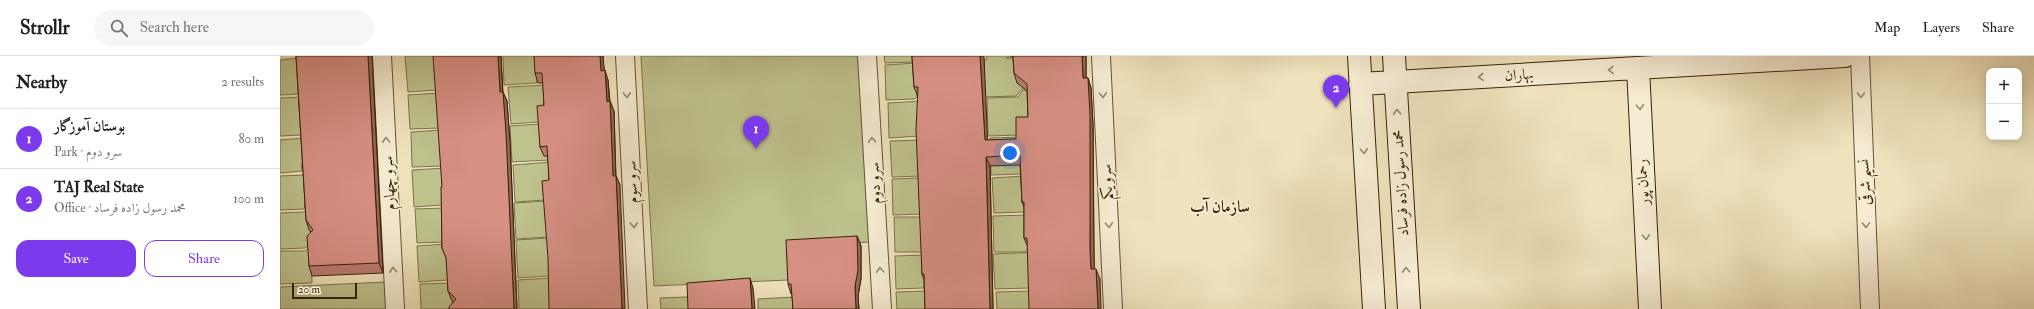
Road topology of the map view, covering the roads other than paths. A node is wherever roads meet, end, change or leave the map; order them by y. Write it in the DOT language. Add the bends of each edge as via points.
graph roads {
  1 [pos="382,56"];
  2 [pos="625,56"];
  3 [pos="867,56"];
  4 [pos="1101,56"];
  5 [pos="1359,56"];
  6 [pos="1394,56"];
  7 [pos="1845,56"];
  8 [pos="1860,56"];
  9 [pos="1638,62"];
  10 [pos="1395,82"];
  11 [pos="1360,84"];
  12 [pos="395,309"];
  13 [pos="638,309"];
  14 [pos="882,309"];
  15 [pos="1113,309"];
  16 [pos="1374,309"];
  17 [pos="1409,309"];
  18 [pos="1650,309"];
  19 [pos="1870,309"];
  12 -- 1 [label="street, سرو چهارم, one-way"];
  2 -- 13 [label="street, سرو سوم, one-way"];
  14 -- 3 [label="street, سرو دوم, one-way"];
  4 -- 15 [label="street, سرو یکم, one-way"];
  5 -- 11 [label="street"];
  6 -- 10 [label="street, محمد رسول زاده فرساد"];
  7 -- 9 [label="street, بهاران"];
  8 -- 19 [label="street, نسیم شرقی, one-way"];
  9 -- 10 [label="street, بهاران, one-way"];
  9 -- 18 [label="street, رحمان پور, one-way"];
  10 -- 11 [label="street, بهاران"];
  17 -- 10 [label="street, محمد رسول زاده فرساد, one-way"];
  11 -- 16 [label="street, one-way"];
}
